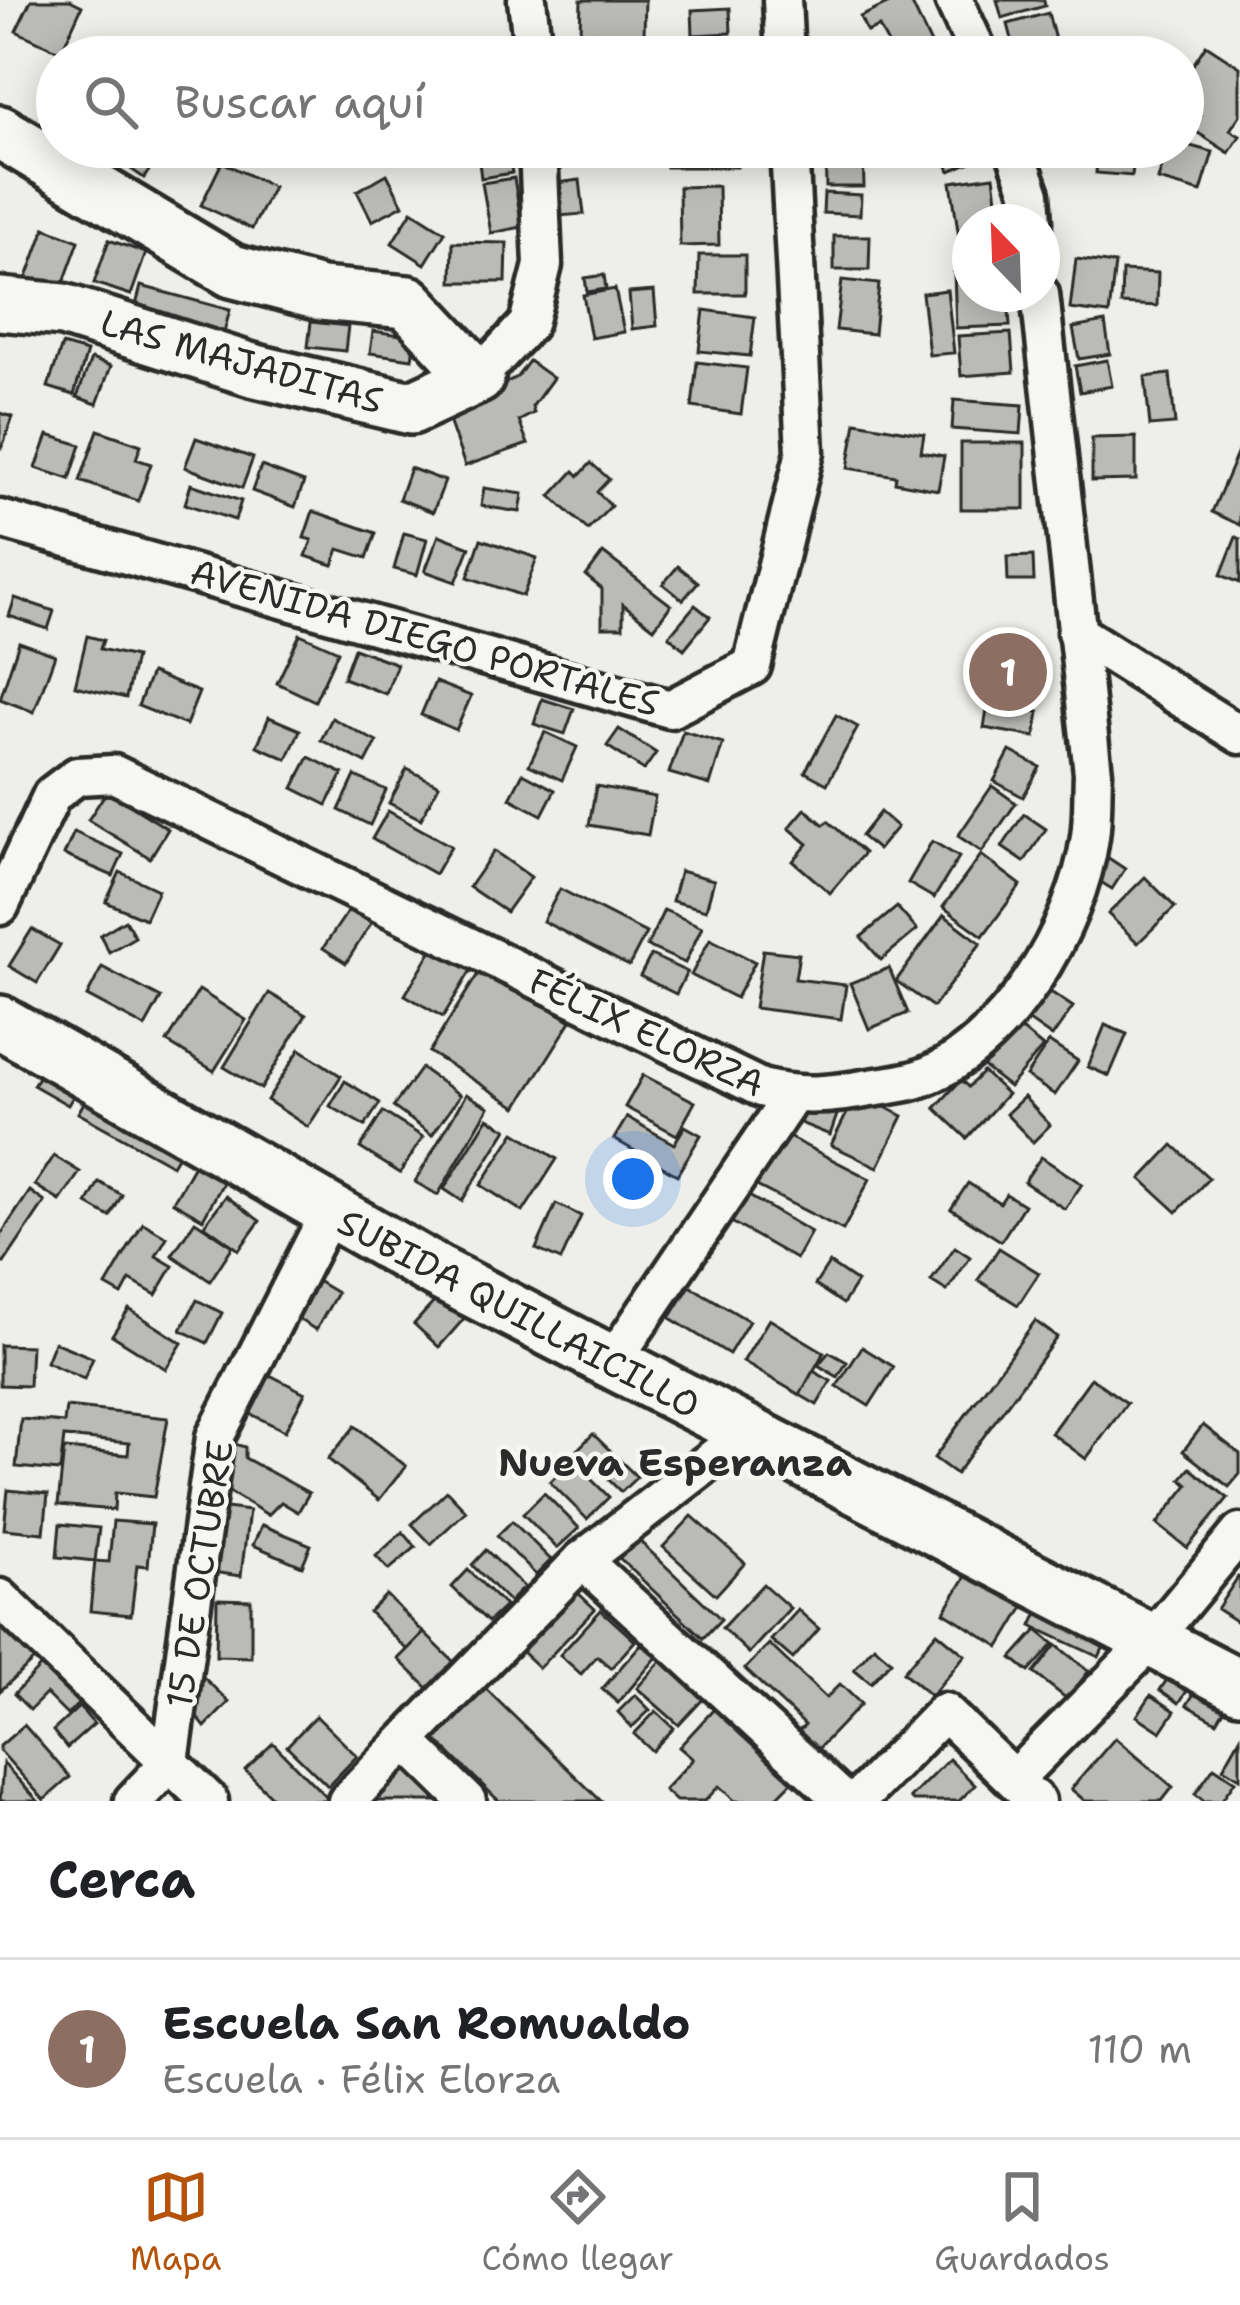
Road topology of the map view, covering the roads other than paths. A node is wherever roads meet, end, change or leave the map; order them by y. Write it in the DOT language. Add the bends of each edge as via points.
graph roads {
  1 [pos="527,0"];
  2 [pos="782,0"];
  3 [pos="954,0"];
  4 [pos="531,36"];
  5 [pos="783,36"];
  6 [pos="970,36"];
  7 [pos="0,132"];
  8 [pos="36,154"];
  9 [pos="60,168"];
  10 [pos="539,168"];
  11 [pos="790,168"];
  12 [pos="1022,168"];
  13 [pos="1032,204"];
  14 [pos="0,304"];
  15 [pos="1042,312"];
  16 [pos="478,377"];
  17 [pos="0,519"];
  18 [pos="1076,632"];
  19 [pos="1240,735"];
  20 [pos="0,906"];
  21 [pos="0,1022"];
  22 [pos="793,1096"];
  23 [pos="328,1213"];
  24 [pos="612,1362"];
  25 [pos="746,1433"];
  26 [pos="1240,1534"];
  27 [pos="583,1559"];
  28 [pos="0,1598"];
  29 [pos="1150,1642"];
  30 [pos="1240,1686"];
  31 [pos="406,1741"];
  32 [pos="170,1762"];
  33 [pos="1025,1790"];
  34 [pos="133,1801"];
  35 [pos="209,1801"];
  36 [pos="347,1801"];
  37 [pos="467,1801"];
  38 [pos="844,1801"];
  39 [pos="857,1801"];
  1 -- 4 [label="street"];
  2 -- 5 [label="street"];
  3 -- 6 [label="street"];
  7 -- 8 [label="street"];
  9 -- 16 [label="street" via="232,271 321,294 408,302"];
  10 -- 16 [label="street" via="543,265 528,324"];
  11 -- 17 [label="street, AVENIDA DIEGO PORTALES" via="805,452 752,666 670,709"];
  12 -- 13 [label="street"];
  14 -- 16 [label="street, LAS MAJADITAS" via="63,310 252,370 411,408"];
  15 -- 18 [label="street, FÉLIX ELORZA"];
  18 -- 19 [label="street"];
  18 -- 22 [label="street, FÉLIX ELORZA" via="1093,773 1090,840 1063,928 1019,999 975,1048 917,1080"];
  20 -- 22 [label="street, FÉLIX ELORZA" via="52,795 77,776 114,774 761,1088"];
  21 -- 23 [label="street, SUBIDA QUILLAICILLO"];
  22 -- 24 [label="street"];
  23 -- 24 [label="street, SUBIDA QUILLAICILLO"];
  23 -- 32 [label="street, 15 DE OCTUBRE" via="215,1438"];
  24 -- 25 [label="street, SUBIDA QUILLAICILLO"];
  25 -- 27 [label="street"];
  25 -- 29 [label="street, SUBIDA QUILLAICILLO"];
  26 -- 29 [label="street"];
  27 -- 31 [label="street"];
  27 -- 38 [label="street"];
  28 -- 32 [label="street"];
  29 -- 30 [label="street, SUBIDA QUILLAICILLO"];
  29 -- 33 [label="street"];
  31 -- 36 [label="street"];
  31 -- 37 [label="street"];
  32 -- 34 [label="street"];
  32 -- 35 [label="street"];
  33 -- 39 [label="street" via="944,1712"];
}
